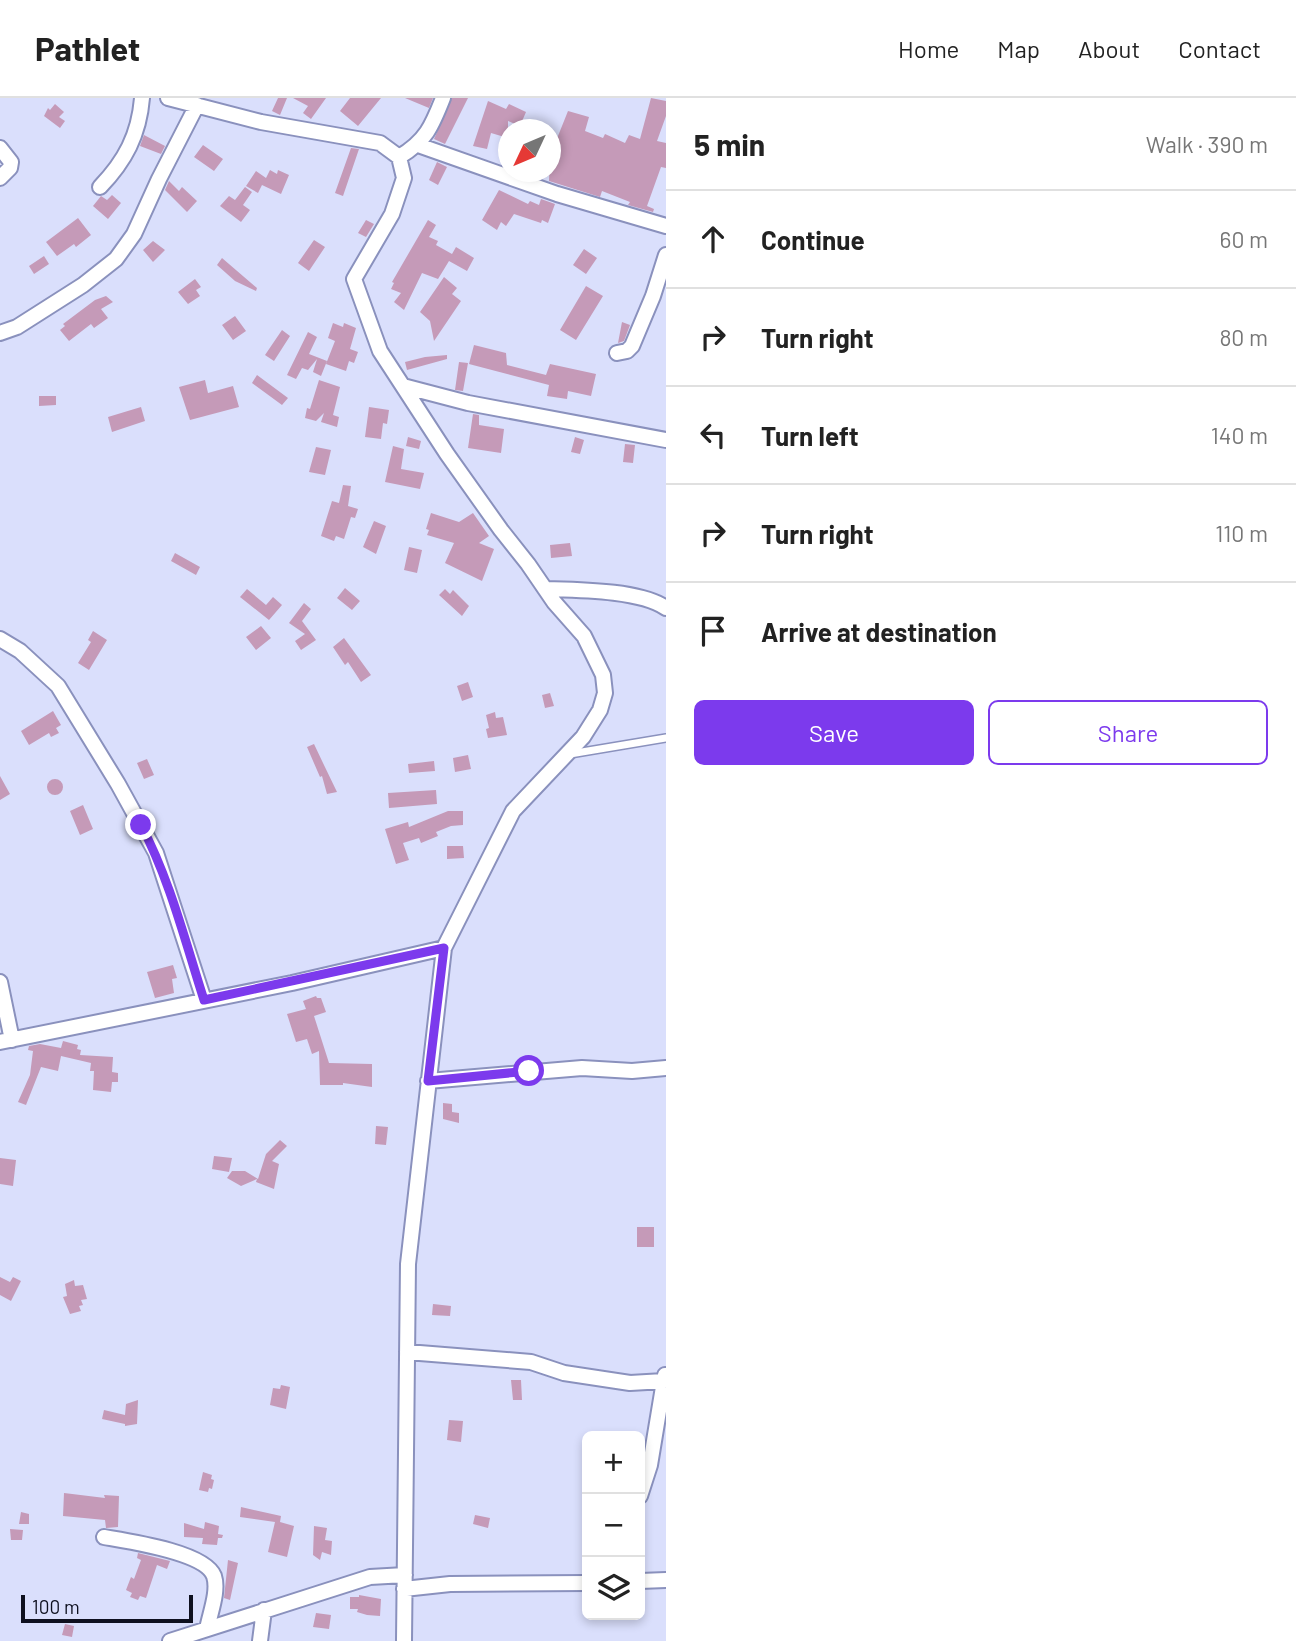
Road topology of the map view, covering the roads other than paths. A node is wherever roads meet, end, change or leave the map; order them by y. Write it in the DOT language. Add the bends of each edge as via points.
graph roads {
  1 [pos="142,98"];
  2 [pos="167,98"];
  3 [pos="443,98"];
  4 [pos="197,105"];
  5 [pos="418,145"];
  6 [pos="0,148"];
  7 [pos="399,157"];
  8 [pos="0,178"];
  9 [pos="100,187"];
  10 [pos="666,226"];
  11 [pos="666,256"];
  12 [pos="0,333"];
  13 [pos="617,352"];
  14 [pos="403,386"];
  15 [pos="666,440"];
  16 [pos="545,589"];
  17 [pos="666,608"];
  18 [pos="0,639"];
  19 [pos="666,738"];
  20 [pos="566,755"];
  21 [pos="444,948"];
  22 [pos="0,982"];
  23 [pos="204,1000"];
  24 [pos="6,1041"];
  25 [pos="666,1069"];
  26 [pos="428,1081"];
  27 [pos="407,1352"];
  28 [pos="665,1376"];
  29 [pos="641,1494"];
  30 [pos="104,1537"];
  31 [pos="666,1580"];
  32 [pos="645,1581"];
  33 [pos="404,1582"];
  34 [pos="582,1583"];
  35 [pos="264,1610"];
  36 [pos="207,1629"];
  37 [pos="170,1641"];
  38 [pos="260,1641"];
  39 [pos="404,1641"];
  1 -- 9 [label="street" via="129,150"];
  2 -- 4 [label="street"];
  3 -- 5 [label="street"];
  4 -- 7 [label="street" via="261,122 380,143"];
  4 -- 12 [label="street" via="134,234 116,259 83,285"];
  5 -- 7 [label="street"];
  5 -- 10 [label="street"];
  6 -- 8 [label="street" via="11,162"];
  7 -- 14 [label="street" via="404,178 392,214 354,279 380,351"];
  11 -- 13 [label="street" via="632,346"];
  14 -- 15 [label="street" via="468,403"];
  14 -- 16 [label="street"];
  16 -- 17 [label="street" via="654,600"];
  16 -- 20 [label="street" via="584,636 603,675 605,693 600,710"];
  18 -- 23 [label="street" via="58,686 118,783 156,853"];
  19 -- 20 [label="lane"];
  20 -- 21 [label="street" via="513,811"];
  21 -- 23 [label="street"];
  21 -- 26 [label="street"];
  22 -- 24 [label="street"];
  23 -- 24 [label="street"];
  25 -- 26 [label="street" via="582,1068"];
  26 -- 27 [label="street" via="408,1264"];
  27 -- 28 [label="street" via="531,1362 564,1373 630,1383"];
  27 -- 33 [label="street"];
  28 -- 29 [label="street"];
  30 -- 36 [label="street" via="169,1549 213,1572 216,1584"];
  31 -- 32 [label="street"];
  33 -- 34 [label="street"];
  33 -- 35 [label="street" via="370,1577"];
  33 -- 39 [label="street"];
  35 -- 36 [label="street"];
  35 -- 38 [label="street"];
  36 -- 37 [label="street"];
}
